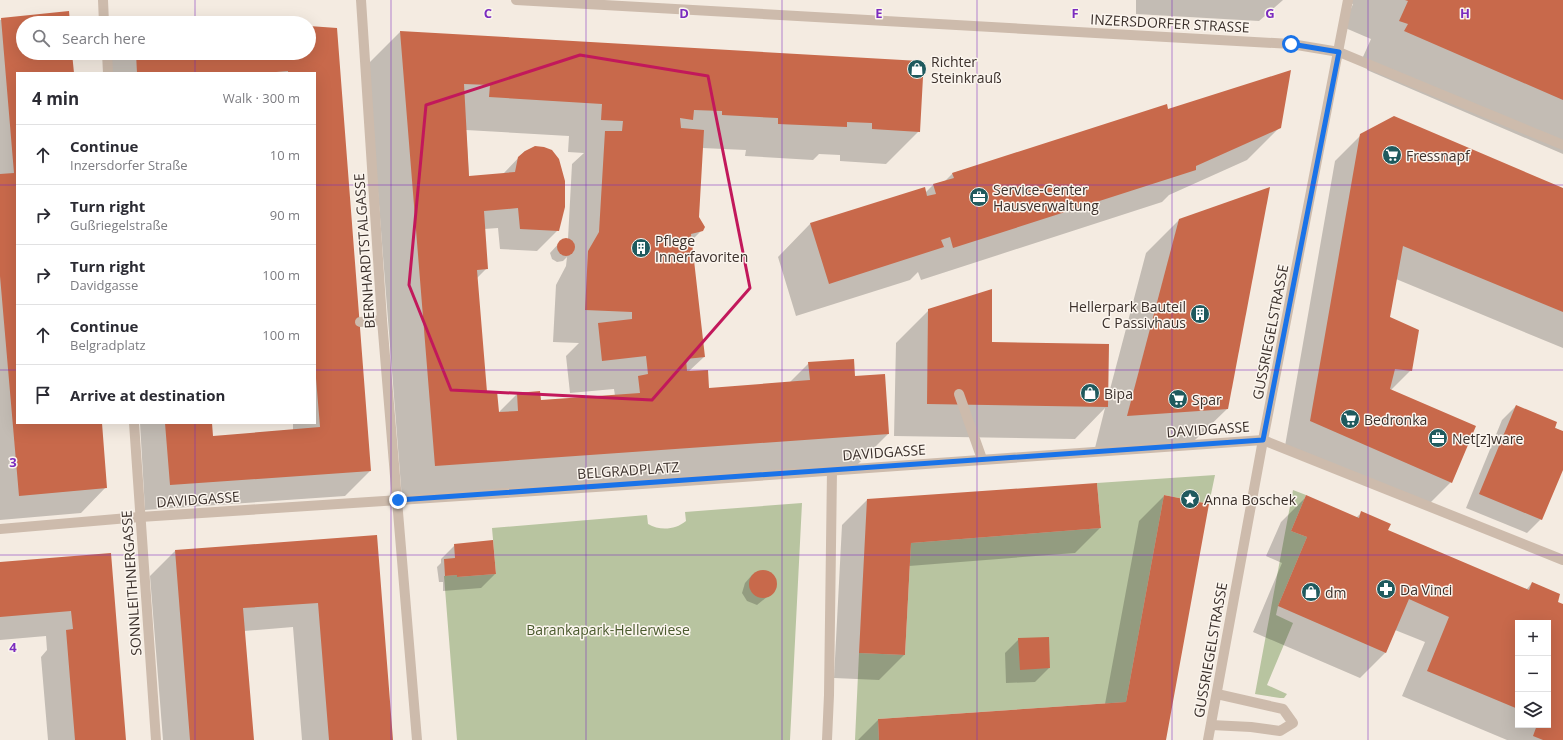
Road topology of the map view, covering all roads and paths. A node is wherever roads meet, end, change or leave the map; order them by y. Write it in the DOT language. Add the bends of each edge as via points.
graph roads {
  1 [pos="103,0"];
  2 [pos="361,0"];
  3 [pos="516,0"];
  4 [pos="1348,0"];
  5 [pos="104,16"];
  6 [pos="1339,52"];
  7 [pos="107,60"];
  8 [pos="108,72"];
  9 [pos="1563,145"];
  10 [pos="382,320"];
  11 [pos="360,322"];
  12 [pos="959,394"];
  13 [pos="134,424"];
  14 [pos="1263,440"];
  15 [pos="982,459"];
  16 [pos="832,470"];
  17 [pos="398,500"];
  18 [pos="140,517"];
  19 [pos="0,529"];
  20 [pos="1563,560"];
  21 [pos="1217,694"];
  22 [pos="1211,725"];
  23 [pos="156,740"];
  24 [pos="417,740"];
  25 [pos="827,740"];
  26 [pos="1208,740"];
  1 -- 5 [label="street"];
  2 -- 10 [label="street, BERNHARDTSTALGASSE"];
  3 -- 6 [label="street, INZERSDORFER STRASSE" via="1283,44"];
  4 -- 6 [label="street, GUSSRIEGELSTRASSE"];
  6 -- 9 [label="street, INZERSDORFER STRASSE"];
  6 -- 14 [label="street, GUSSRIEGELSTRASSE"];
  7 -- 8 [label="street"];
  10 -- 11 [label="street"];
  10 -- 17 [label="street, BERNHARDTSTALGASSE"];
  12 -- 15 [label="street"];
  13 -- 18 [label="street, SONNLEITHNERGASSE"];
  14 -- 15 [label="street, DAVIDGASSE"];
  14 -- 20 [label="street, DAVIDGASSE"];
  14 -- 21 [label="street, GUSSRIEGELSTRASSE"];
  15 -- 16 [label="street, DAVIDGASSE"];
  16 -- 17 [label="street, BELGRADPLATZ"];
  16 -- 25 [label="street"];
  17 -- 18 [label="street, DAVIDGASSE"];
  17 -- 24 [label="street"];
  18 -- 19 [label="street, DAVIDGASSE"];
  18 -- 23 [label="street, SONNLEITHNERGASSE"];
  21 -- 22 [label="street, GUSSRIEGELSTRASSE"];
  21 -- 22 [label="street" via="1283,709 1293,723 1280,732"];
  22 -- 26 [label="street, GUSSRIEGELSTRASSE"];
}
